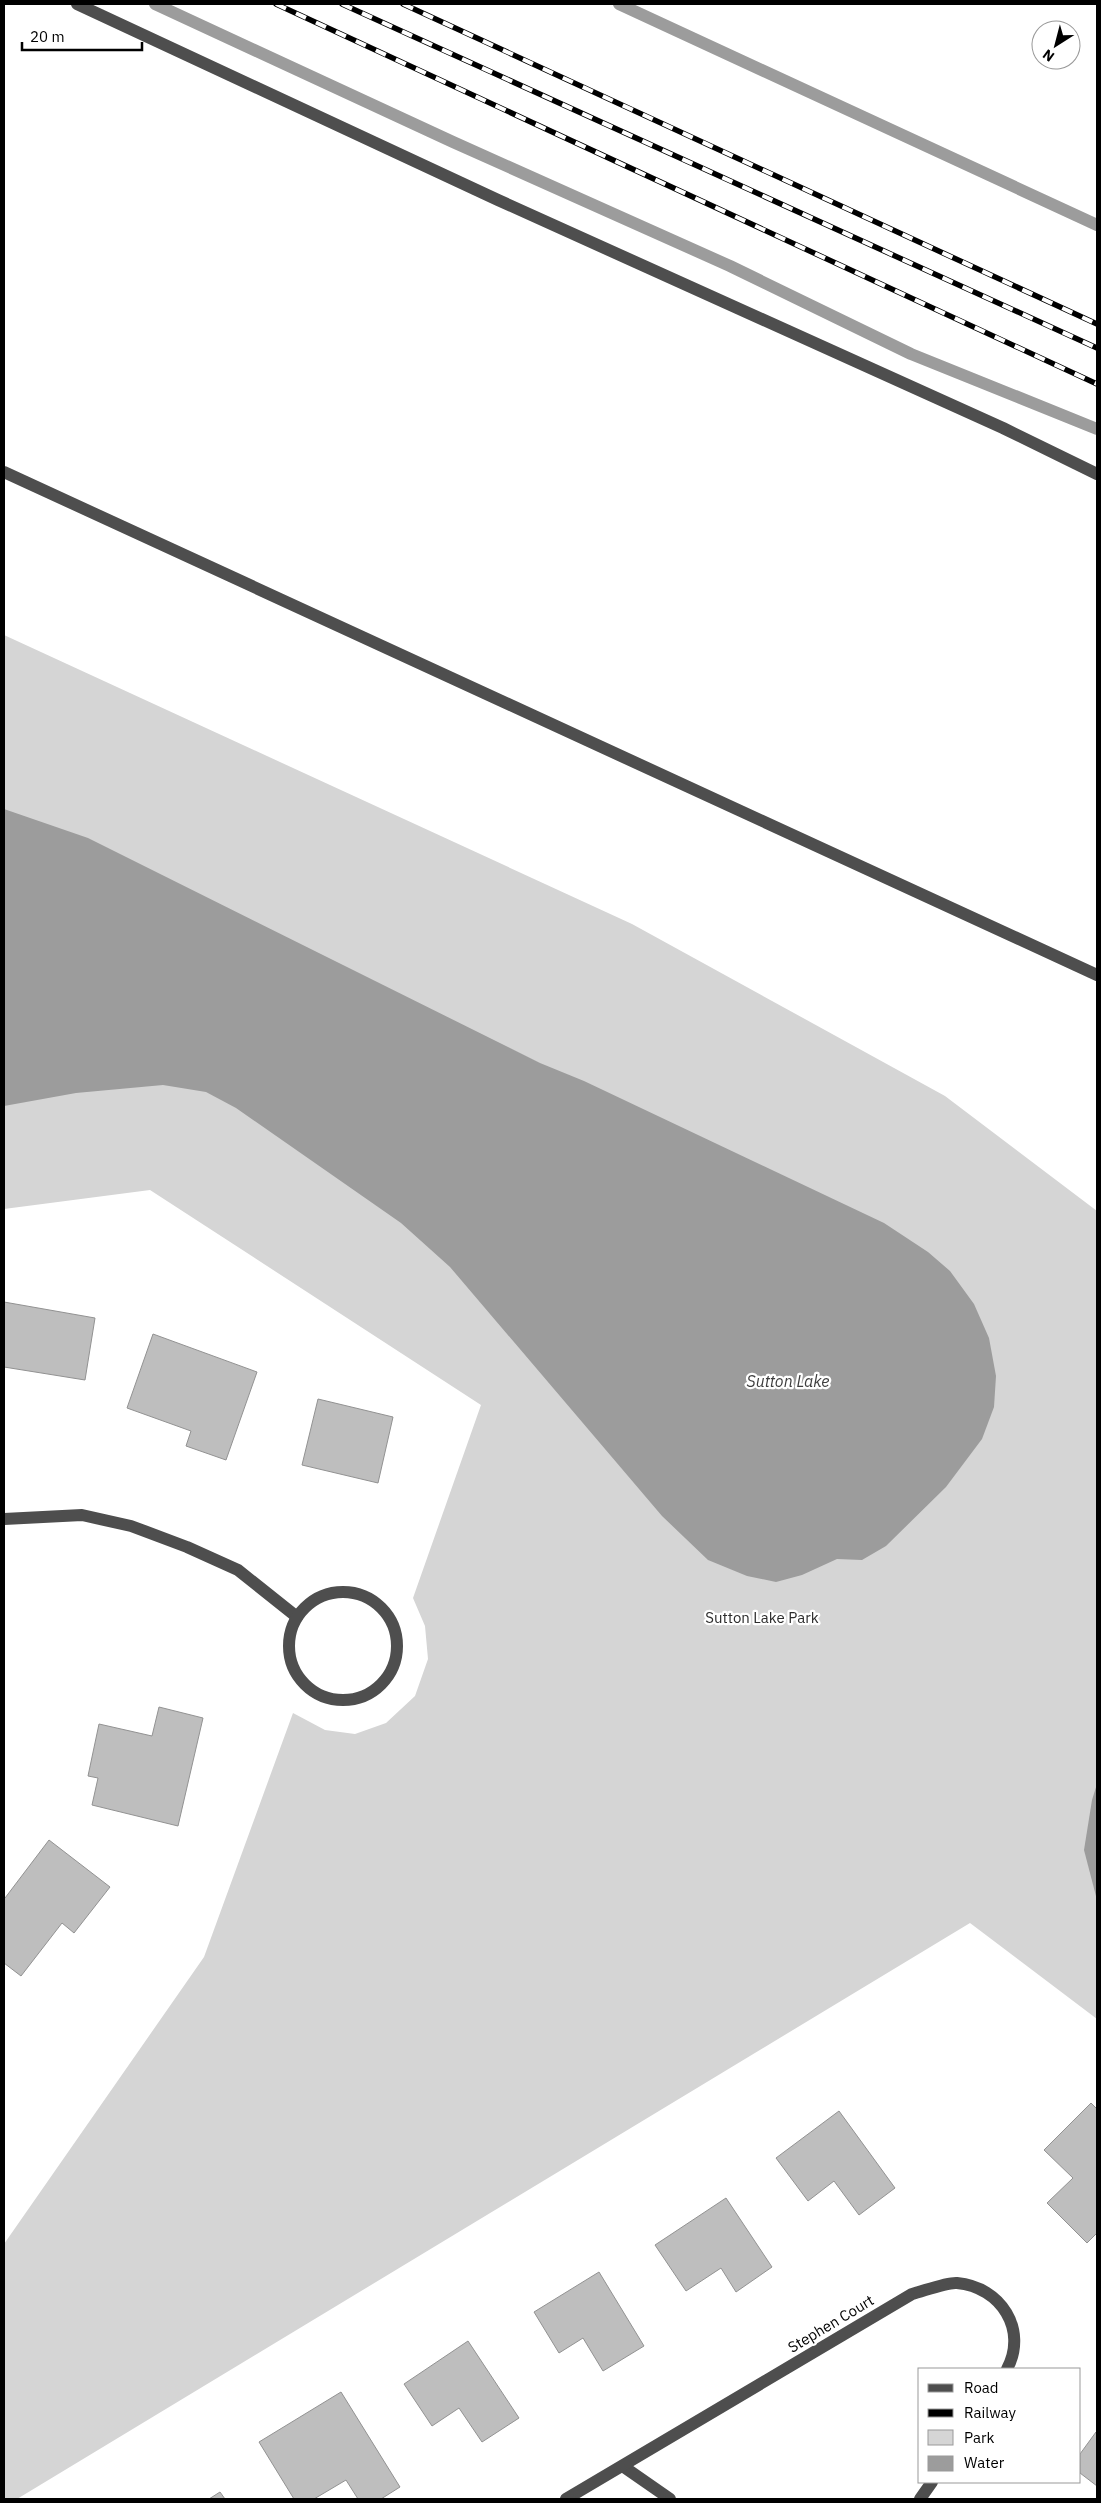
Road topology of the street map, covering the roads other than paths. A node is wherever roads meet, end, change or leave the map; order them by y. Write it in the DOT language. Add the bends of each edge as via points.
graph roads {
  1 [pos="77,4"];
  2 [pos="4,472"];
  3 [pos="1097,474"];
  4 [pos="1097,975"];
  5 [pos="4,1519"];
  6 [pos="297,1617"];
  7 [pos="1008,2368"];
  8 [pos="624,2467"];
  9 [pos="931,2483"];
  10 [pos="566,2499"];
  11 [pos="670,2499"];
  12 [pos="920,2499"];
  1 -- 3 [label="street"];
  2 -- 4 [label="street"];
  5 -- 6 [label="street" via="82,1515 132,1526 238,1570"];
  6 -- 6 [label="street" via="289,1635 289,1653 293,1668 315,1692 346,1700 368,1695 384,1683 395,1662 398,1642 392,1622 378,1604 361,1594 336,1592 315,1598"];
  7 -- 8 [label="street, Stephen Court" via="1016,2337 1007,2312 985,2292 956,2283 912,2294"];
  8 -- 10 [label="street, Stephen Court"];
  8 -- 11 [label="street"];
  9 -- 12 [label="street"];
}
